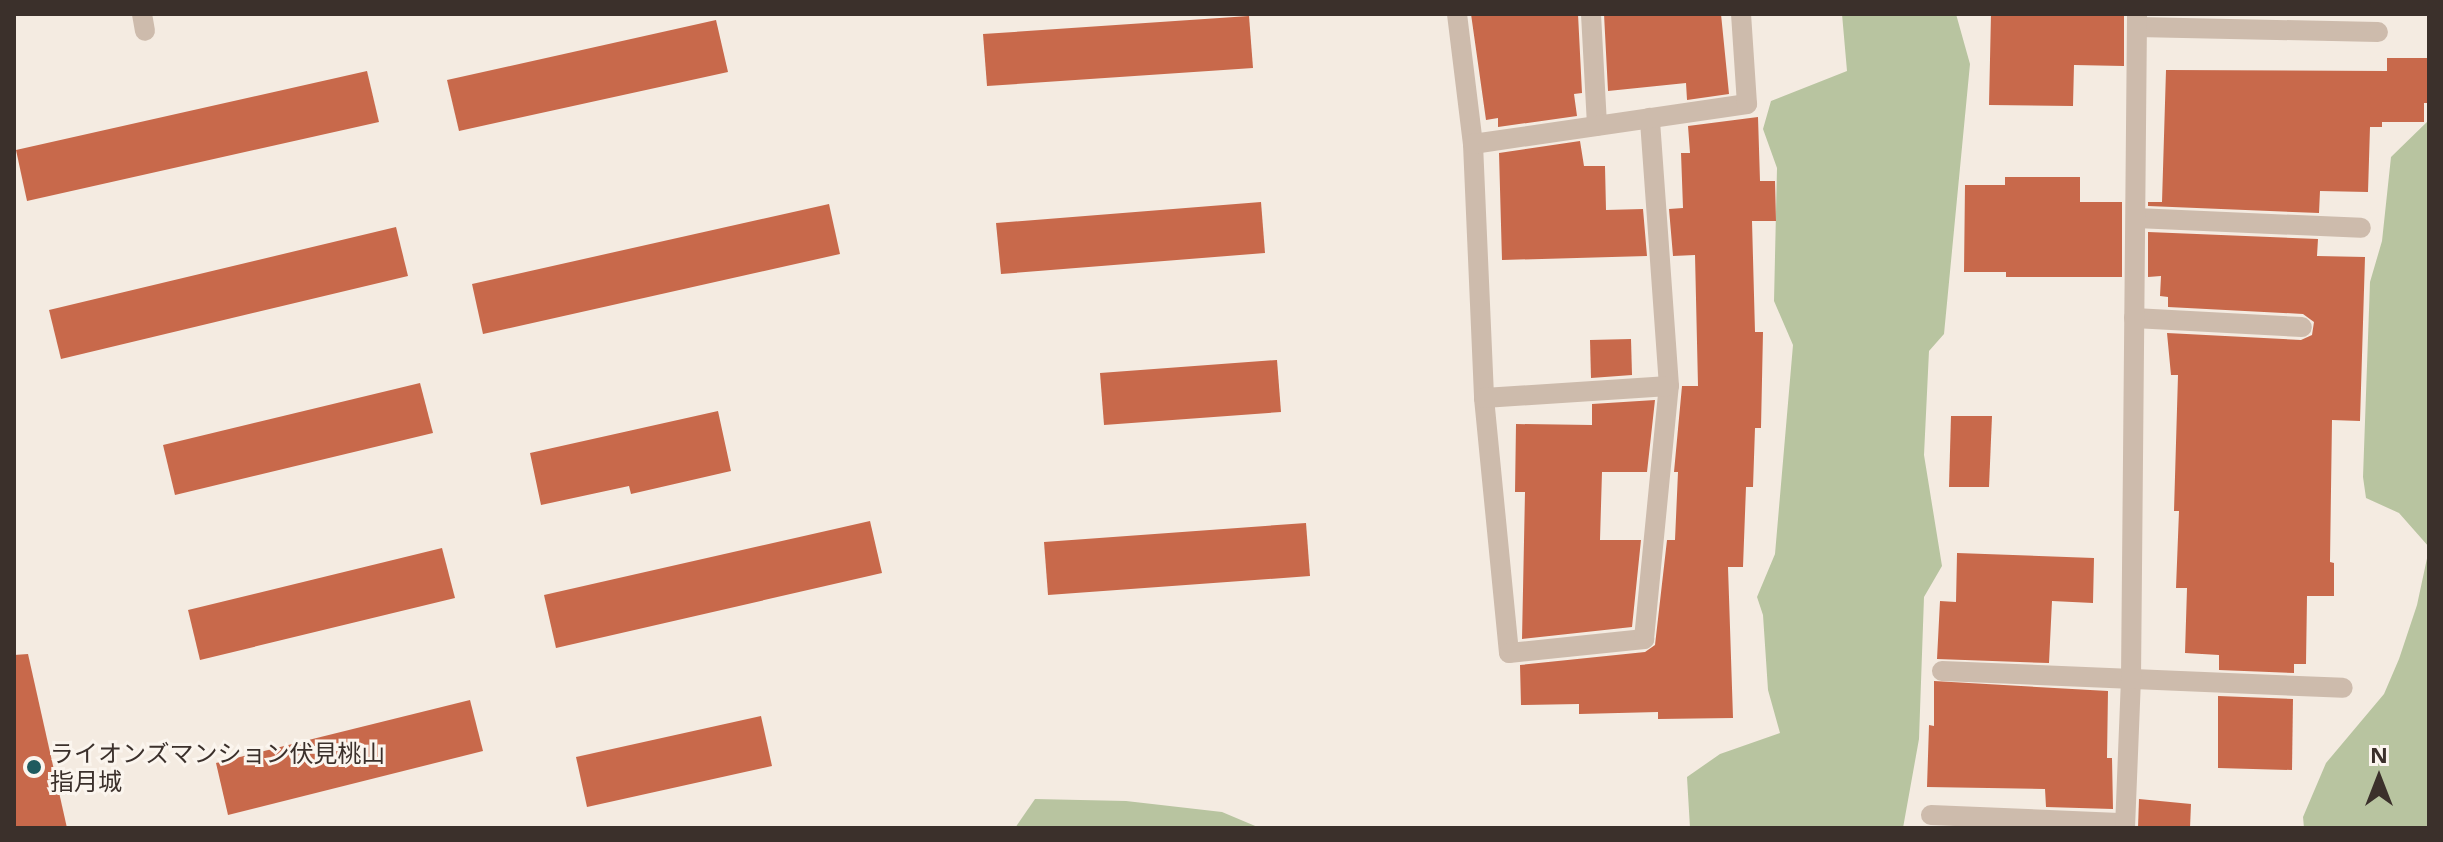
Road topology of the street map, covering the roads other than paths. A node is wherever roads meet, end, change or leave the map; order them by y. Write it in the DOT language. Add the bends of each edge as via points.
graph roads {
  1 [pos="1457,14"];
  2 [pos="1591,14"];
  3 [pos="1741,14"];
  4 [pos="2137,21"];
  5 [pos="2378,32"];
  6 [pos="1650,118"];
  7 [pos="1597,126"];
  8 [pos="1473,144"];
  9 [pos="2136,218"];
  10 [pos="2361,228"];
  11 [pos="2134,318"];
  12 [pos="2302,327"];
  13 [pos="1669,386"];
  14 [pos="1484,398"];
  15 [pos="1942,671"];
  16 [pos="2131,679"];
  17 [pos="2343,688"];
  18 [pos="1931,815"];
  19 [pos="2125,826"];
  1 -- 8 [label="street"];
  2 -- 7 [label="street"];
  3 -- 6 [label="street" via="1747,104"];
  4 -- 5 [label="street"];
  4 -- 9 [label="street"];
  6 -- 7 [label="street"];
  6 -- 13 [label="street"];
  7 -- 8 [label="street"];
  8 -- 14 [label="street"];
  9 -- 10 [label="street"];
  9 -- 11 [label="street"];
  11 -- 12 [label="street"];
  11 -- 16 [label="street"];
  13 -- 14 [label="street"];
  13 -- 14 [label="street" via="1644,639 1509,653"];
  15 -- 16 [label="street"];
  16 -- 17 [label="street"];
  16 -- 19 [label="street"];
  18 -- 19 [label="street"];
}
